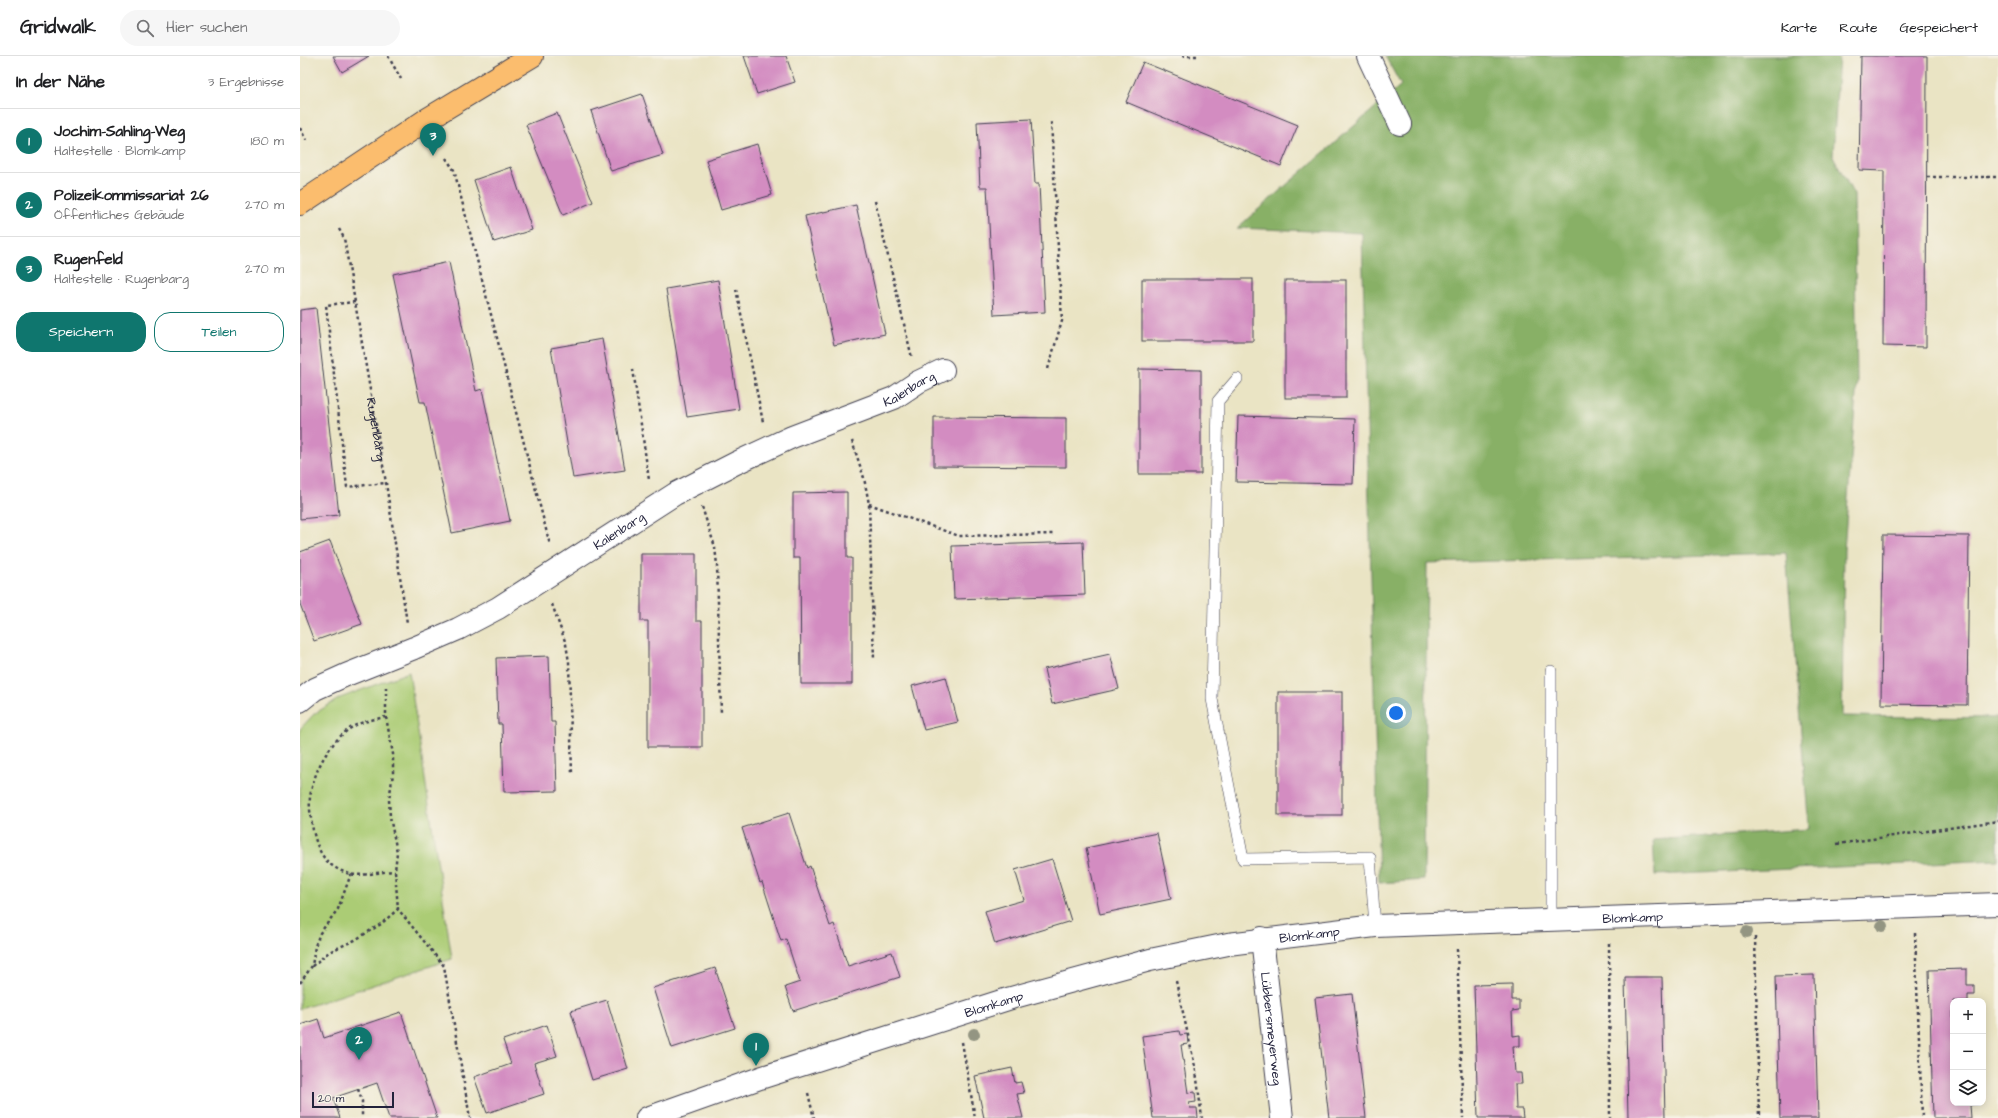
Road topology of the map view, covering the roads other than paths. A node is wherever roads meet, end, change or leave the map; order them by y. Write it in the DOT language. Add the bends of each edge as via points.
graph roads {
  1 [pos="532,56"];
  2 [pos="1368,56"];
  3 [pos="1400,124"];
  4 [pos="300,204"];
  5 [pos="943,370"];
  6 [pos="1237,379"];
  7 [pos="1551,671"];
  8 [pos="300,702"];
  9 [pos="1998,904"];
  10 [pos="1551,918"];
  11 [pos="1375,926"];
  12 [pos="1262,938"];
  13 [pos="647,1118"];
  14 [pos="1282,1118"];
  1 -- 4 [label="main road" via="426,120"];
  2 -- 3 [label="street"];
  5 -- 8 [label="street, Kalenbarg" via="894,398 792,437 675,494 498,608 414,648 346,675 316,690"];
  6 -- 11 [label="lane" via="1218,401 1212,699 1243,859 1370,857"];
  7 -- 10 [label="lane"];
  9 -- 10 [label="street, Blomkamp"];
  10 -- 11 [label="street, Blomkamp"];
  11 -- 12 [label="street, Blomkamp"];
  12 -- 13 [label="street, Blomkamp" via="1150,960 1011,998 760,1078"];
  12 -- 14 [label="street, Lübbersmeyerweg"];
}
